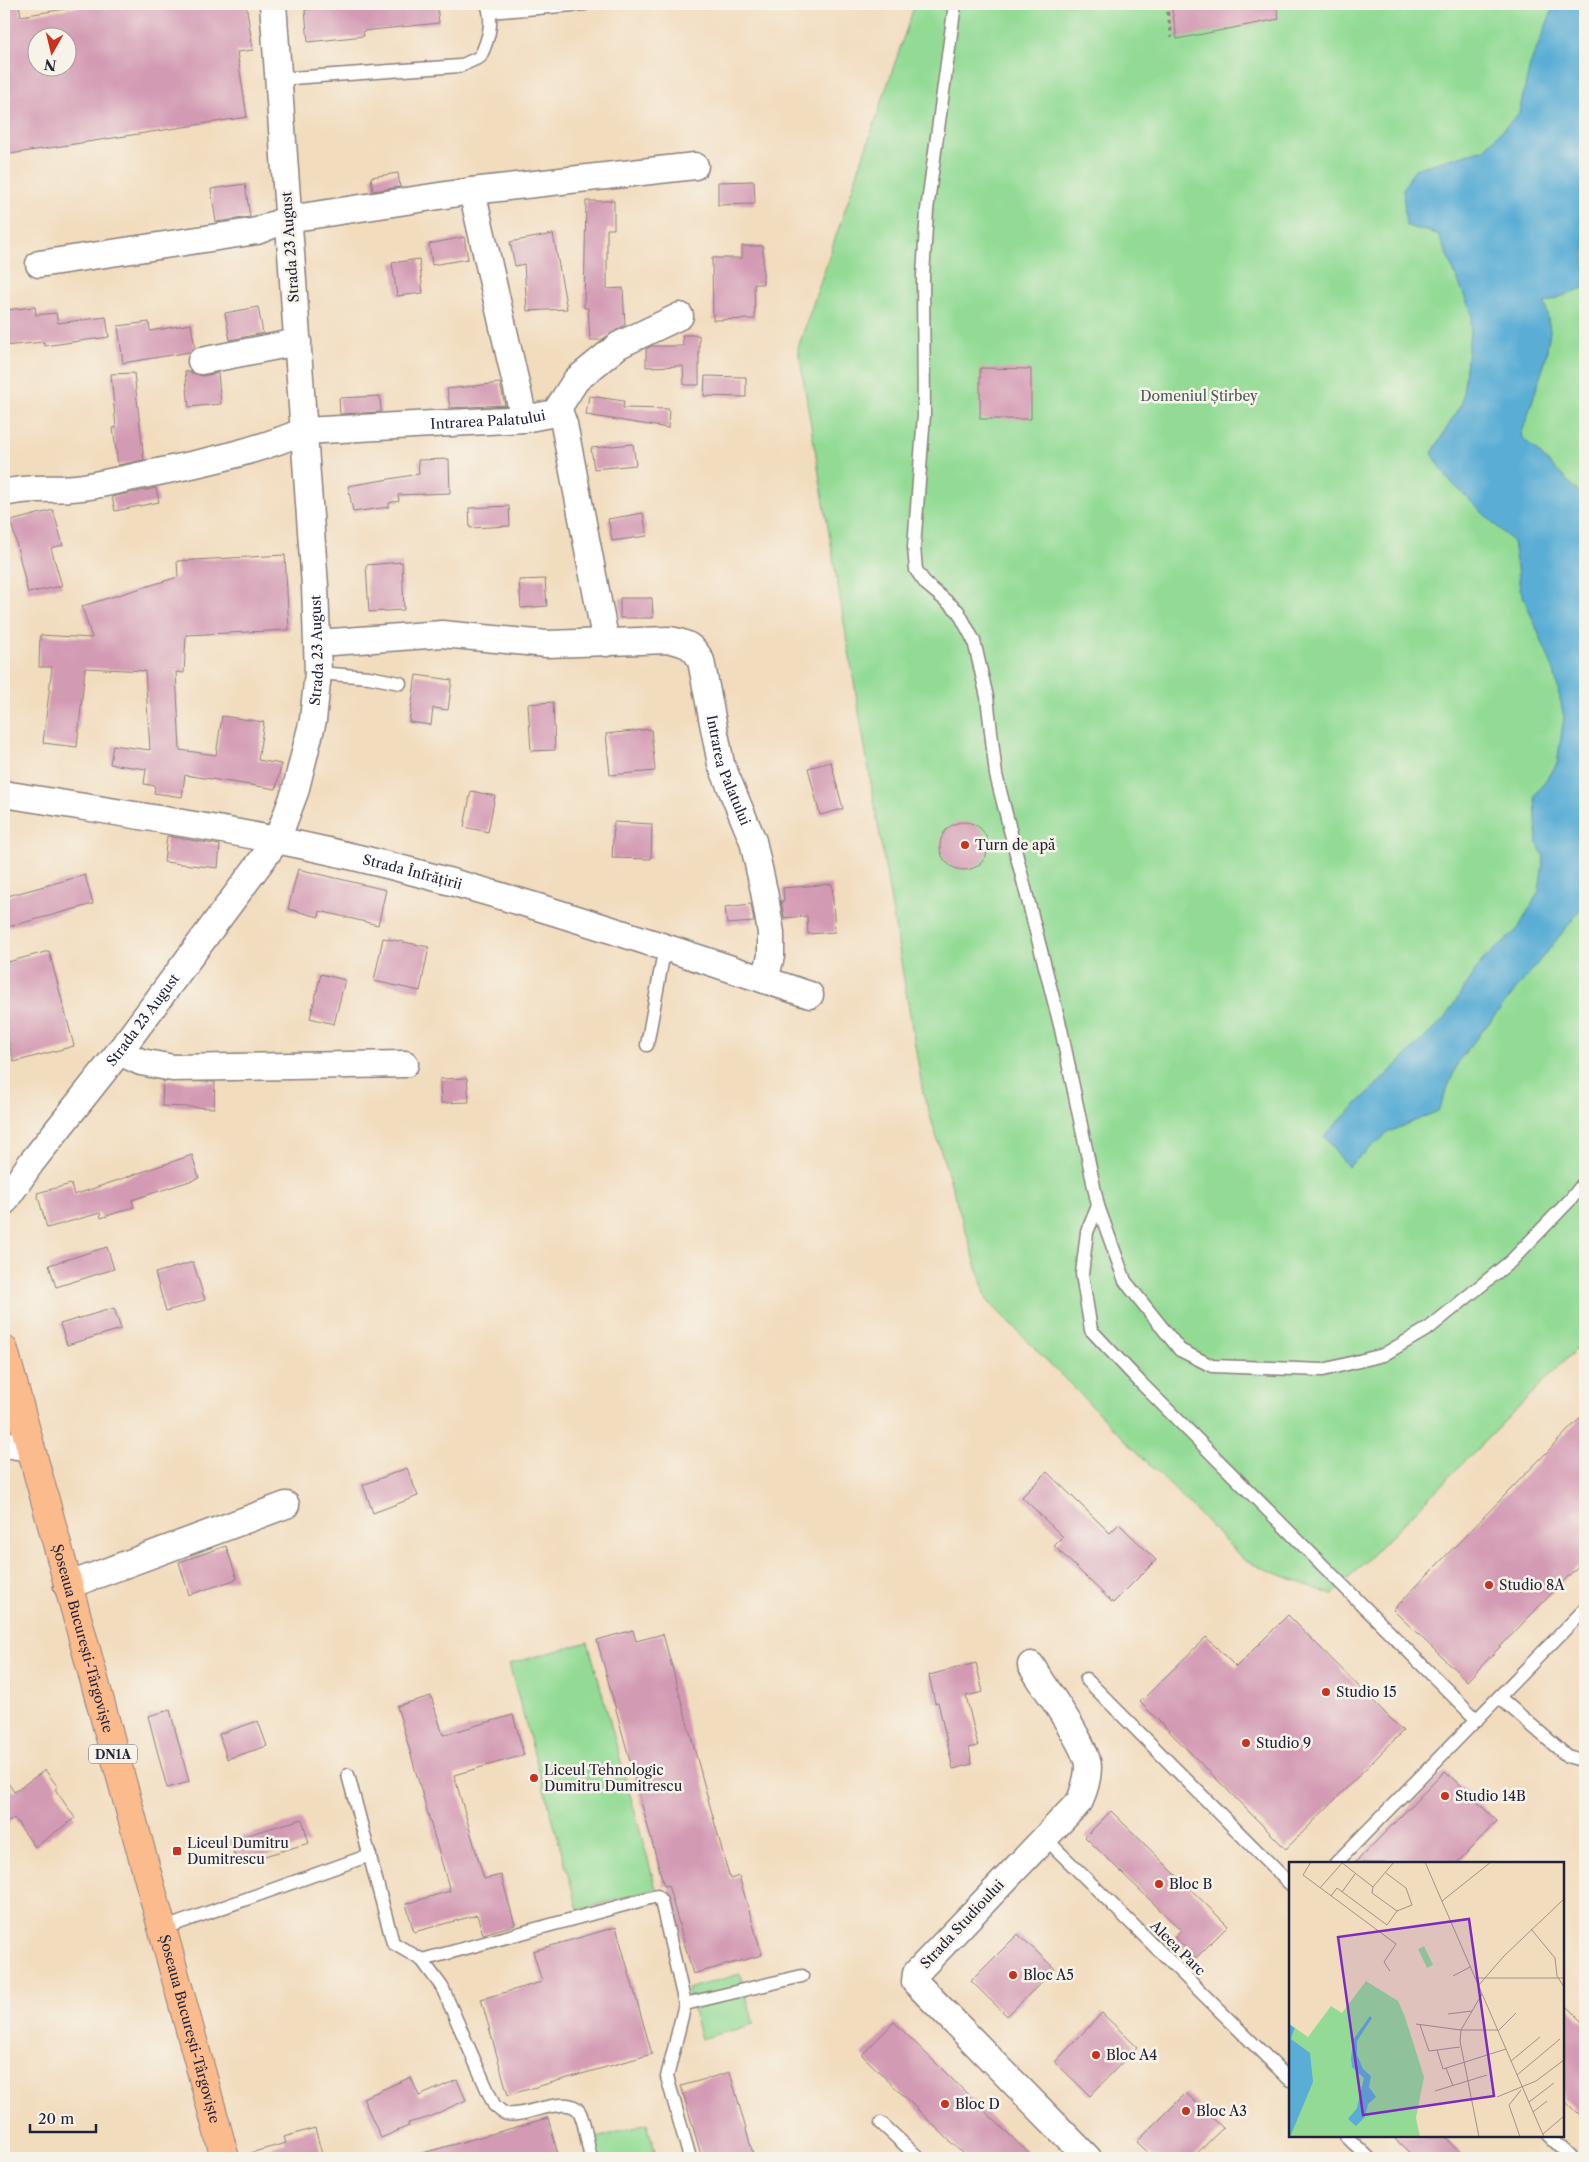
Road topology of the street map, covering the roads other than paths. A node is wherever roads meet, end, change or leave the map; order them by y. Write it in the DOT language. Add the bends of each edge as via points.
graph roads {
  1 [pos="272,4"];
  2 [pos="585,4"];
  3 [pos="955,4"];
  4 [pos="488,8"];
  5 [pos="278,79"];
  6 [pos="695,166"];
  7 [pos="472,191"];
  8 [pos="288,219"];
  9 [pos="40,264"];
  10 [pos="680,316"];
  11 [pos="298,342"];
  12 [pos="201,361"];
  13 [pos="555,413"];
  14 [pos="524,419"];
  15 [pos="304,431"];
  16 [pos="4,493"];
  17 [pos="318,643"];
  18 [pos="606,643"];
  19 [pos="318,673"];
  20 [pos="400,683"];
  21 [pos="4,794"];
  22 [pos="277,840"];
  23 [pos="665,946"];
  24 [pos="765,980"];
  25 [pos="810,995"];
  26 [pos="647,1045"];
  27 [pos="119,1052"];
  28 [pos="405,1064"];
  29 [pos="31,1163"];
  30 [pos="4,1171"];
  31 [pos="1585,1181"];
  32 [pos="4,1202"];
  33 [pos="1098,1206"];
  34 [pos="4,1350"];
  35 [pos="16,1446"];
  36 [pos="286,1505"];
  37 [pos="67,1586"];
  38 [pos="1585,1609"];
  39 [pos="1031,1665"];
  40 [pos="1086,1679"];
  41 [pos="1499,1698"];
  42 [pos="1477,1720"];
  43 [pos="1585,1761"];
  44 [pos="348,1776"];
  45 [pos="1044,1837"];
  46 [pos="370,1856"];
  47 [pos="1337,1862"];
  48 [pos="1289,1883"];
  49 [pos="162,1929"];
  50 [pos="422,1960"];
  51 [pos="802,1976"];
  52 [pos="685,2004"];
  53 [pos="1289,2079"];
  54 [pos="881,2123"];
  55 [pos="1347,2137"];
  56 [pos="1550,2137"];
  57 [pos="225,2158"];
  58 [pos="591,2158"];
  59 [pos="690,2158"];
  60 [pos="919,2158"];
  61 [pos="1088,2158"];
  62 [pos="1369,2158"];
  63 [pos="1572,2158"];
  1 -- 5 [label="street, Strada 23 August"];
  2 -- 4 [label="lane"];
  3 -- 33 [label="lane" via="927,210 923,276 924,415 914,547 916,570 926,584 958,610 974,642 987,697 996,776 1061,1029"];
  4 -- 5 [label="lane" via="488,41 480,57 460,66"];
  5 -- 8 [label="street, Strada 23 August"];
  6 -- 7 [label="street"];
  7 -- 8 [label="street"];
  7 -- 14 [label="street"];
  8 -- 9 [label="street" via="257,231"];
  8 -- 11 [label="street, Strada 23 August"];
  10 -- 13 [label="street" via="619,345 576,380"];
  11 -- 12 [label="street"];
  11 -- 15 [label="street, Strada 23 August"];
  13 -- 14 [label="street, Intrarea Palatului"];
  13 -- 18 [label="street, Intrarea Palatului" via="561,416 564,424"];
  14 -- 15 [label="street, Intrarea Palatului"];
  15 -- 16 [label="street" via="282,441 212,461 95,486 23,488"];
  15 -- 17 [label="street, Strada 23 August"];
  17 -- 18 [label="street, Intrarea Palatului" via="442,634 547,644"];
  17 -- 19 [label="street, Strada 23 August"];
  18 -- 24 [label="street, Intrarea Palatului" via="670,640 685,642 696,650 701,661 721,764 753,842 764,891 771,932 771,956"];
  19 -- 20 [label="lane"];
  19 -- 22 [label="street, Strada 23 August" via="304,761"];
  21 -- 22 [label="street, Strada Înfrățirii"];
  22 -- 23 [label="street, Strada Înfrățirii" via="517,900"];
  22 -- 27 [label="street, Strada 23 August"];
  23 -- 24 [label="street, Strada Înfrățirii"];
  23 -- 26 [label="lane"];
  24 -- 25 [label="street, Strada Înfrățirii"];
  27 -- 28 [label="street" via="141,1062 173,1068"];
  27 -- 29 [label="street, Strada 23 August"];
  29 -- 30 [label="street"];
  29 -- 32 [label="street, Strada 23 August"];
  31 -- 33 [label="lane" via="1511,1261 1429,1328 1383,1355 1323,1370 1212,1366 1180,1350 1125,1282"];
  33 -- 42 [label="lane" via="1087,1232 1082,1274 1092,1330"];
  34 -- 35 [label="main road, Șoseaua București-Târgoviște / DN1A"];
  35 -- 37 [label="main road, Șoseaua București-Târgoviște / DN1A"];
  36 -- 37 [label="street"];
  37 -- 49 [label="main road, Șoseaua București-Târgoviște / DN1A"];
  38 -- 41 [label="lane"];
  39 -- 45 [label="street, Strada Studioului" via="1083,1748 1088,1765 1087,1784 1080,1801"];
  40 -- 48 [label="lane"];
  41 -- 42 [label="lane"];
  41 -- 43 [label="lane" via="1567,1756"];
  42 -- 47 [label="lane"];
  44 -- 46 [label="lane"];
  45 -- 53 [label="lane, Aleea Parc"];
  45 -- 61 [label="street, Strada Studioului" via="916,1973 915,1982"];
  46 -- 49 [label="lane"];
  46 -- 50 [label="lane" via="393,1943"];
  49 -- 57 [label="main road, Șoseaua București-Târgoviște / DN1A"];
  50 -- 52 [label="lane" via="657,1896"];
  50 -- 58 [label="lane" via="442,1987 494,2105 505,2114 518,2115 561,2104 572,2105 579,2112"];
  51 -- 52 [label="lane"];
  52 -- 59 [label="lane" via="667,2077"];
  54 -- 60 [label="lane"];
  55 -- 62 [label="lane"];
  56 -- 63 [label="lane"];
}
